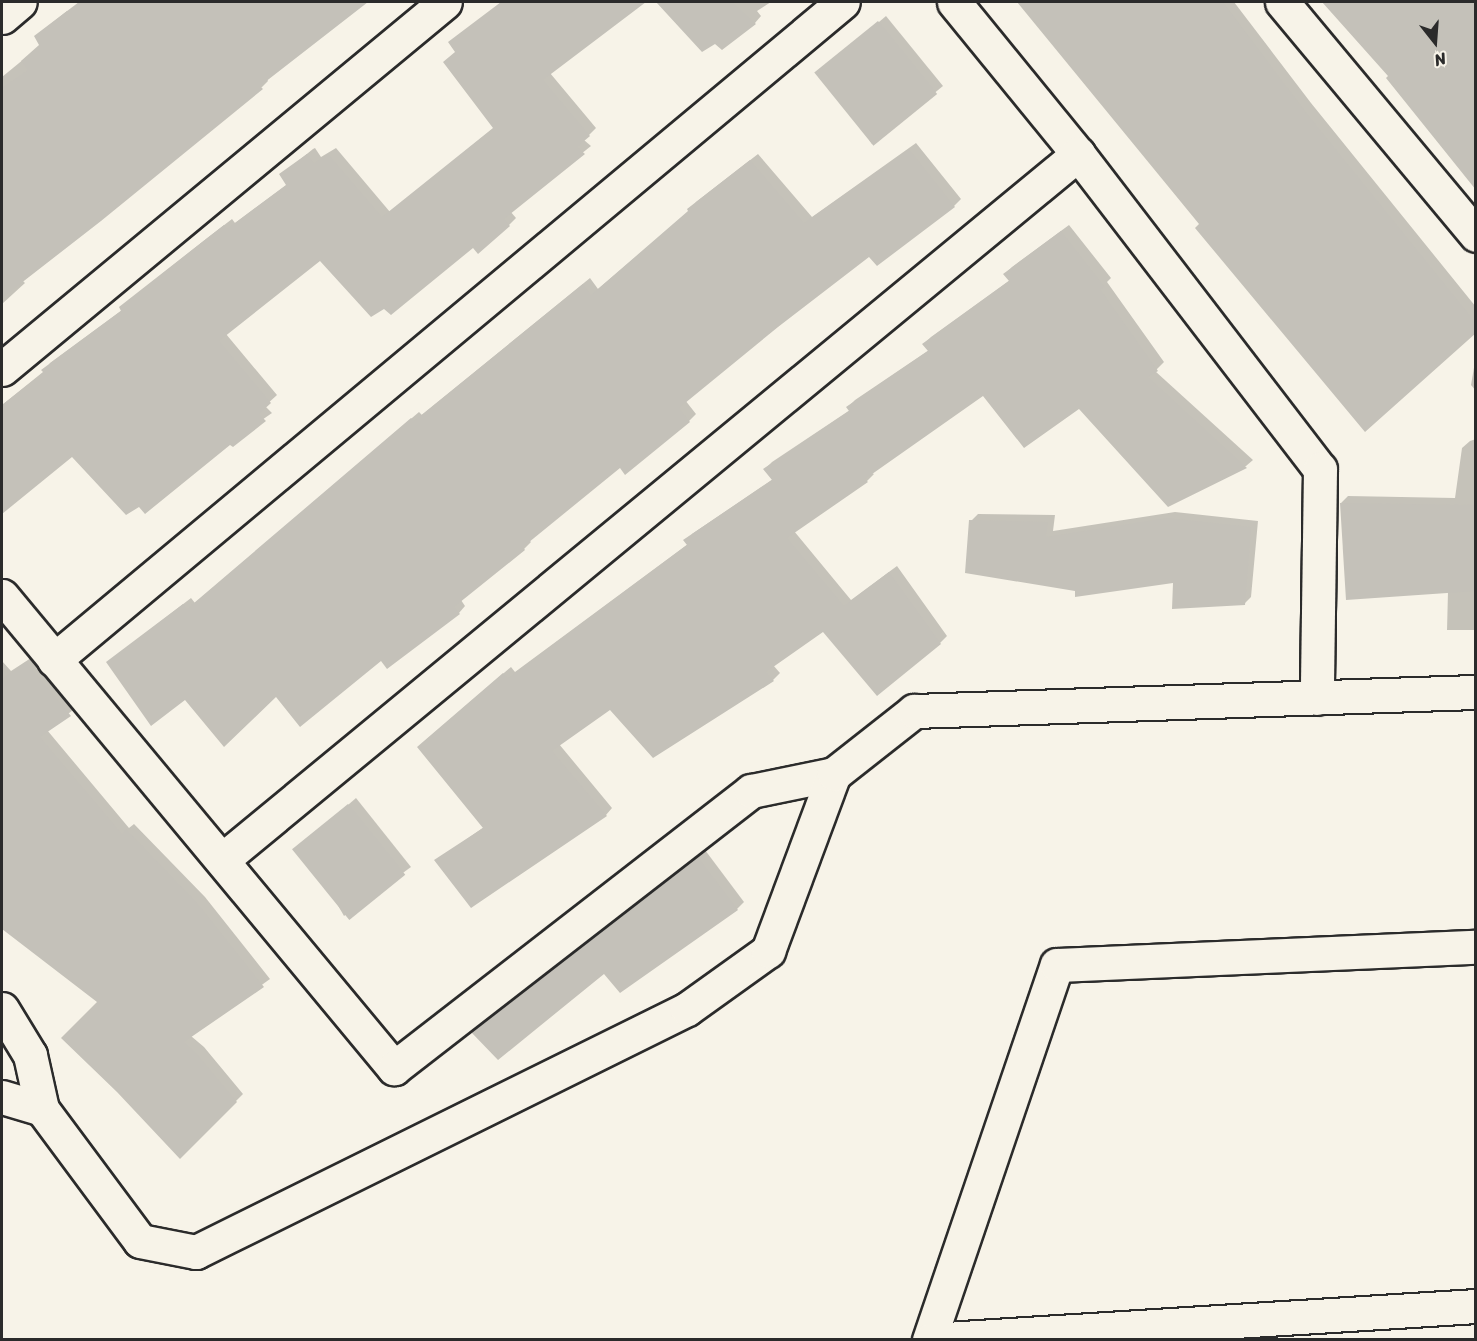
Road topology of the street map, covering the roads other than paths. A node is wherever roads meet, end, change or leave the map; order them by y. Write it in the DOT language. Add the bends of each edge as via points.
graph roads {
  1 [pos="20,2"];
  2 [pos="446,2"];
  3 [pos="843,2"];
  4 [pos="954,2"];
  5 [pos="1282,2"];
  6 [pos="2,17"];
  7 [pos="1078,154"];
  8 [pos="1476,235"];
  9 [pos="2,369"];
  10 [pos="2,596"];
  11 [pos="54,660"];
  12 [pos="1476,692"];
  13 [pos="1317,698"];
  14 [pos="834,774"];
  15 [pos="222,860"];
  16 [pos="1476,947"];
  17 [pos="2,1009"];
  18 [pos="2,1097"];
  19 [pos="42,1109"];
  20 [pos="1476,1306"];
  21 [pos="929,1340"];
  1 -- 6 [label="street"];
  2 -- 9 [label="street"];
  3 -- 11 [label="street"];
  4 -- 7 [label="street"];
  5 -- 8 [label="street"];
  7 -- 13 [label="street" via="1320,470"];
  7 -- 15 [label="street"];
  10 -- 11 [label="street"];
  11 -- 15 [label="street"];
  12 -- 13 [label="street"];
  13 -- 14 [label="street" via="914,711"];
  14 -- 15 [label="street" via="752,791 394,1068"];
  14 -- 19 [label="street" via="768,951 687,1009 196,1252 140,1241"];
  16 -- 21 [label="street" via="1057,965"];
  17 -- 19 [label="street" via="30,1056"];
  18 -- 19 [label="street"];
  20 -- 21 [label="street"];
}
